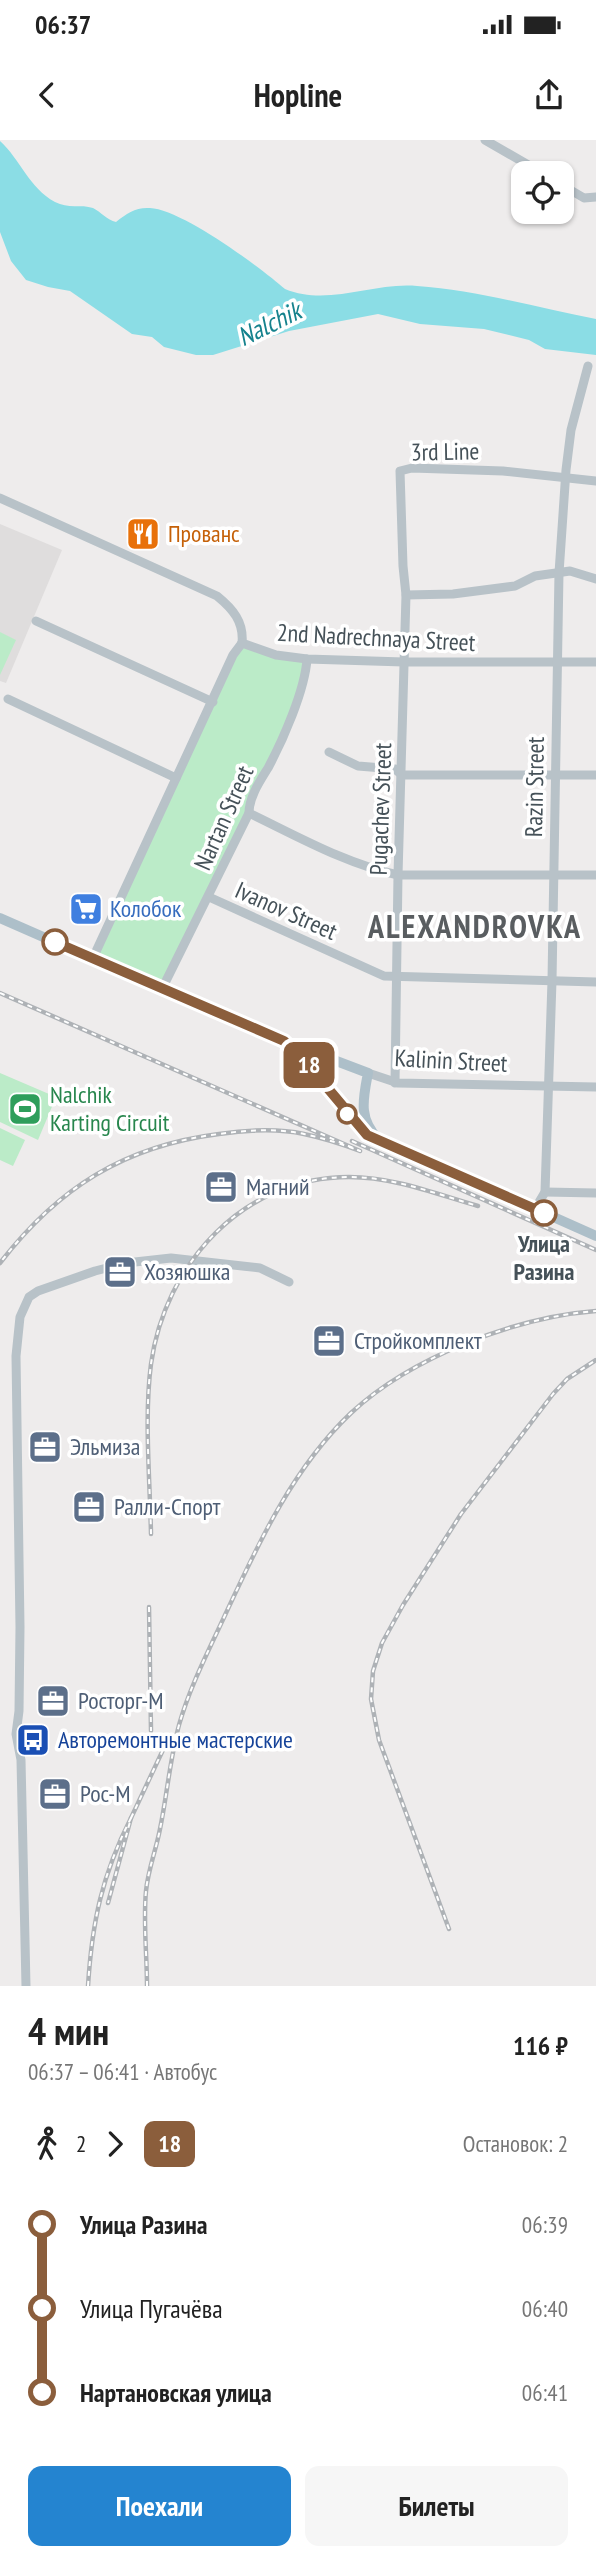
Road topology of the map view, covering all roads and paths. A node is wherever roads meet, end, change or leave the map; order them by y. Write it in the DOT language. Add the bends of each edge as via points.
graph roads {
  1 [pos="485,140"];
  2 [pos="521,161"];
  3 [pos="574,192"];
  4 [pos="596,197"];
  5 [pos="588,366"];
  6 [pos="566,478"];
  7 [pos="596,481"];
  8 [pos="0,498"];
  9 [pos="559,573"];
  10 [pos="596,579"];
  11 [pos="406,596"];
  12 [pos="36,621"];
  13 [pos="242,643"];
  14 [pos="307,659"];
  15 [pos="404,662"];
  16 [pos="557,662"];
  17 [pos="596,662"];
  18 [pos="8,699"];
  19 [pos="212,702"];
  20 [pos="329,752"];
  21 [pos="402,775"];
  22 [pos="555,775"];
  23 [pos="596,775"];
  24 [pos="176,778"];
  25 [pos="249,813"];
  26 [pos="398,875"];
  27 [pos="552,875"];
  28 [pos="596,875"];
  29 [pos="209,897"];
  30 [pos="0,918"];
  31 [pos="93,958"];
  32 [pos="397,977"];
  33 [pos="552,981"];
  34 [pos="596,982"];
  35 [pos="162,989"];
  36 [pos="284,1041"];
  37 [pos="368,1073"];
  38 [pos="395,1083"];
  39 [pos="548,1086"];
  40 [pos="596,1087"];
  41 [pos="379,1140"];
  42 [pos="545,1192"];
  43 [pos="596,1193"];
  44 [pos="535,1209"];
  45 [pos="596,1236"];
  46 [pos="289,1282"];
  47 [pos="26,1986"];
  1 -- 2 [label="street"];
  3 -- 4 [label="street" via="584,198"];
  5 -- 6 [label="street, Razin Street" via="575,412"];
  6 -- 7 [label="street, 3rd Line"];
  6 -- 9 [label="street, Razin Street"];
  6 -- 11 [label="street, 3rd Line" via="503,471 400,471"];
  8 -- 13 [label="street, 2nd Nadrechnaya Street" via="217,596 241,624"];
  9 -- 10 [label="street" via="570,571"];
  9 -- 11 [label="street" via="536,576 515,586"];
  9 -- 16 [label="street, Razin Street"];
  11 -- 15 [label="street, 3rd Line"];
  12 -- 19 [label="street"];
  13 -- 14 [label="street, 2nd Nadrechnaya Street" via="276,655"];
  13 -- 19 [label="street"];
  14 -- 15 [label="street, 2nd Nadrechnaya Street"];
  14 -- 25 [label="street, Nartan Street" via="303,685"];
  15 -- 16 [label="street, 2nd Nadrechnaya Street"];
  15 -- 21 [label="street, Pugachev Street"];
  16 -- 17 [label="street, 2nd Nadrechnaya Street"];
  16 -- 22 [label="street, Razin Street"];
  18 -- 24 [label="street"];
  19 -- 24 [label="street"];
  20 -- 21 [label="street" via="358,766 394,769"];
  21 -- 22 [label="street"];
  21 -- 26 [label="street, Pugachev Street"];
  22 -- 23 [label="street"];
  22 -- 27 [label="street, Razin Street"];
  24 -- 31 [label="street"];
  25 -- 26 [label="street" via="340,856"];
  25 -- 29 [label="street, Nartan Street"];
  26 -- 27 [label="street"];
  26 -- 32 [label="street, Pugachev Street"];
  27 -- 28 [label="street"];
  27 -- 33 [label="street, Razin Street"];
  29 -- 32 [label="street, Ivanov Street"];
  29 -- 35 [label="street, Nartan Street"];
  30 -- 31 [label="main road, Kalinin Street"];
  31 -- 35 [label="main road, Kalinin Street"];
  32 -- 33 [label="street, Ivanov Street"];
  32 -- 38 [label="street, Pugachev Street"];
  33 -- 34 [label="street, Ivanov Street"];
  33 -- 39 [label="street, Razin Street"];
  35 -- 36 [label="main road, Kalinin Street"];
  36 -- 37 [label="main road, Kalinin Street"];
  36 -- 41 [label="main road" via="362,1131"];
  37 -- 38 [label="street, Kalinin Street"];
  37 -- 41 [label="main road" via="363,1114"];
  38 -- 39 [label="street, Kalinin Street"];
  39 -- 40 [label="street, Kalinin Street"];
  39 -- 42 [label="street, Razin Street"];
  41 -- 44 [label="main road"];
  42 -- 43 [label="street"];
  42 -- 44 [label="street, Razin Street"];
  44 -- 45 [label="main road"];
  46 -- 47 [label="street" via="260,1268 154,1259 94,1271 38,1291 23,1308 16,1356 20,1626 16,1734 21,1760"];
}
